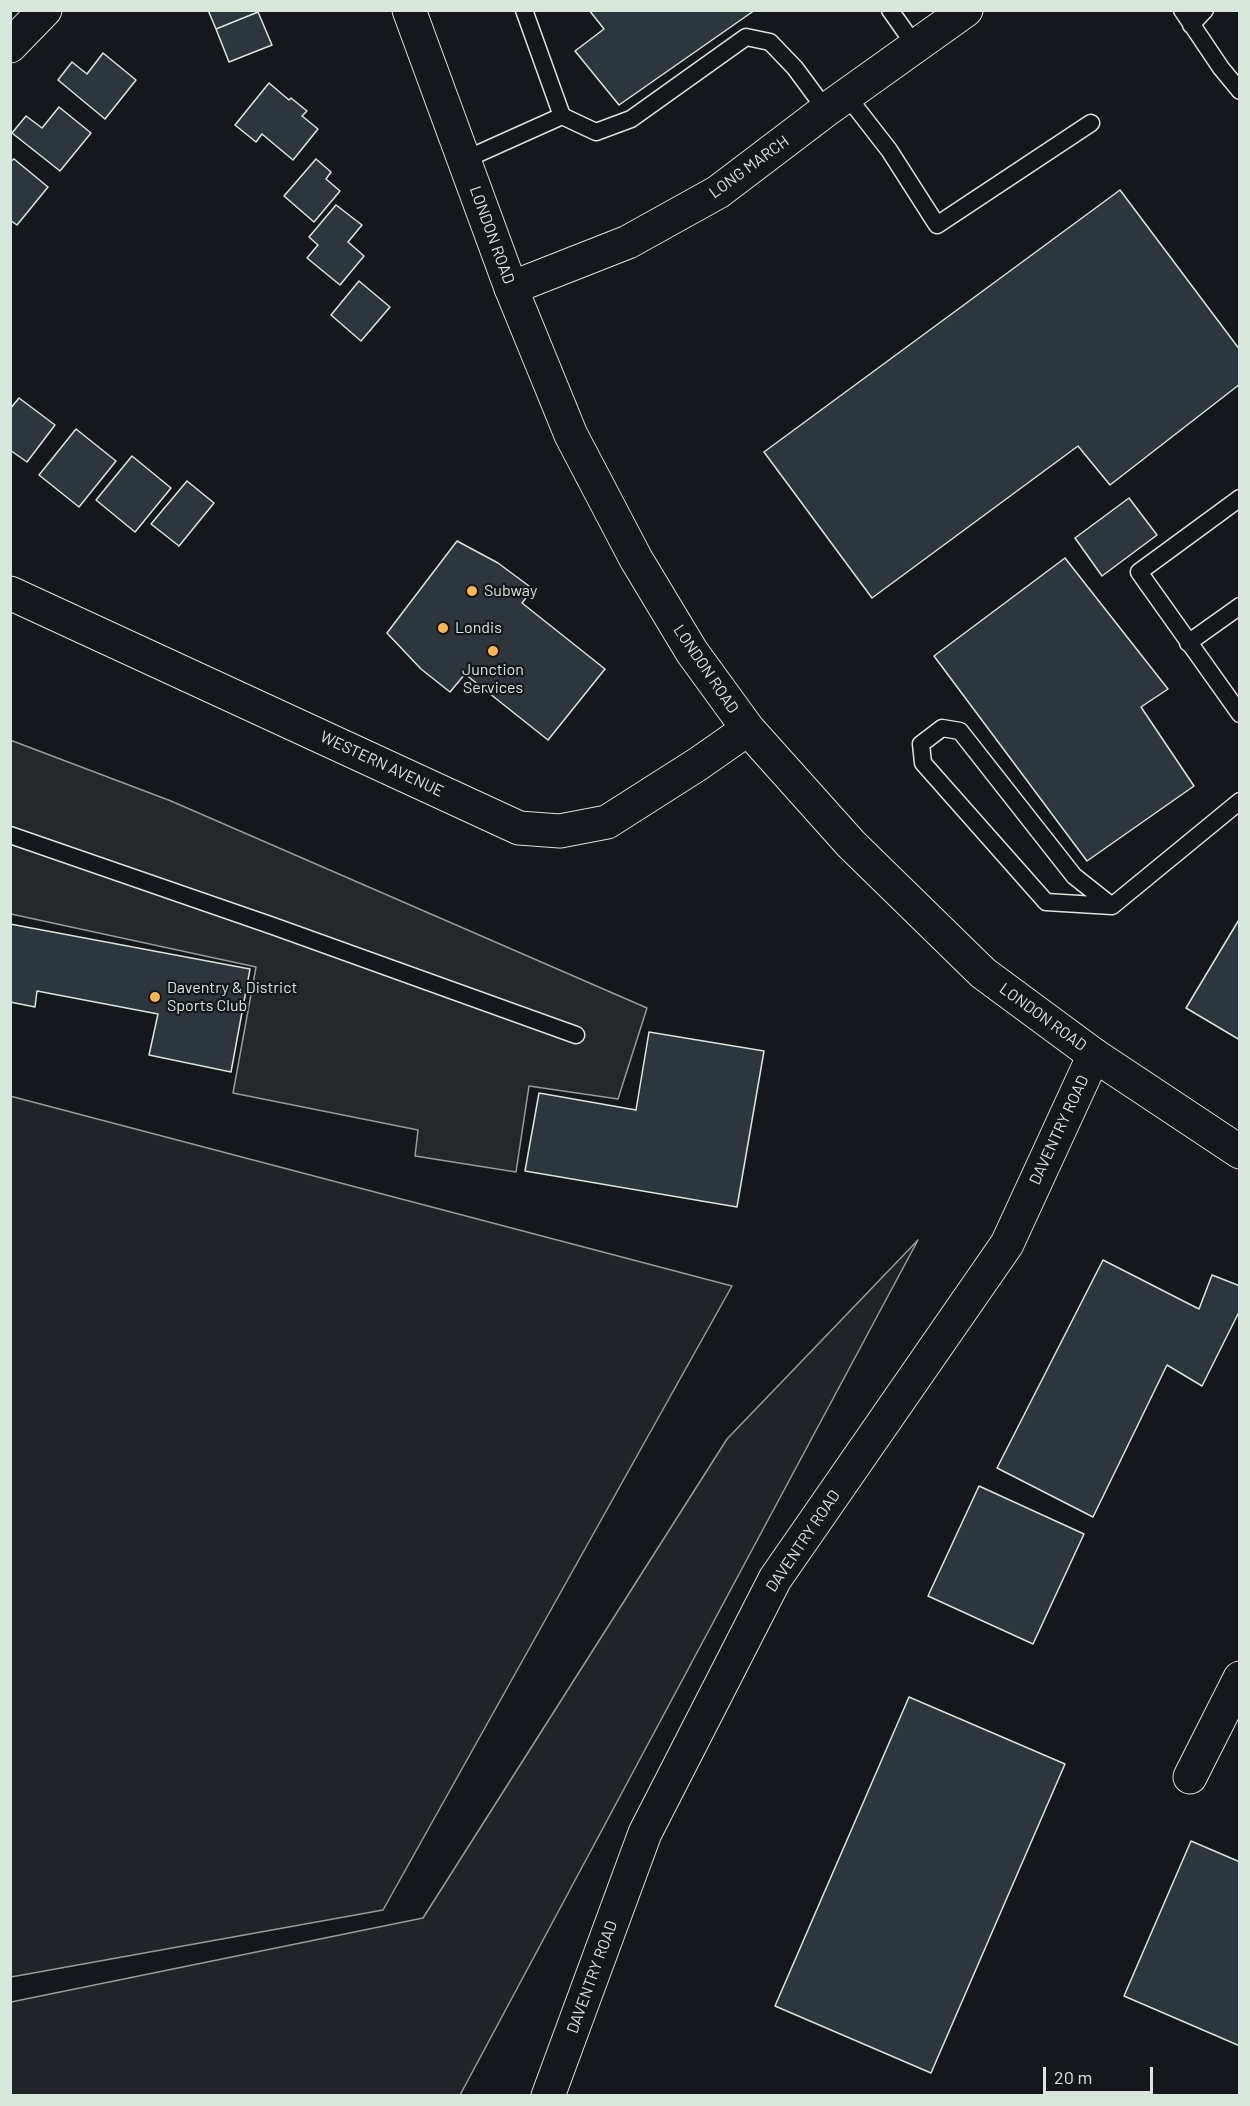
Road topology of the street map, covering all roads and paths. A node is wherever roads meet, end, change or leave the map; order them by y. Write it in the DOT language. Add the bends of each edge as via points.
graph roads {
  1 [pos="45,10"];
  2 [pos="410,10"];
  3 [pos="524,10"];
  4 [pos="890,10"];
  5 [pos="966,10"];
  6 [pos="1182,10"];
  7 [pos="1205,10"];
  8 [pos="1191,25"];
  9 [pos="10,46"];
  10 [pos="916,47"];
  11 [pos="1239,91"];
  12 [pos="837,103"];
  13 [pos="562,116"];
  14 [pos="1091,123"];
  15 [pos="464,160"];
  16 [pos="511,288"];
  17 [pos="1239,498"];
  18 [pos="10,593"];
  19 [pos="1239,606"];
  20 [pos="1188,643"];
  21 [pos="1239,714"];
  22 [pos="748,729"];
  23 [pos="1239,801"];
  24 [pos="10,835"];
  25 [pos="1112,906"];
  26 [pos="576,1035"];
  27 [pos="1094,1054"];
  28 [pos="1239,1152"];
  29 [pos="1236,1691"];
  30 [pos="1190,1777"];
  31 [pos="550,2092"];
  1 -- 9 [label="street"];
  2 -- 15 [label="street, LONDON ROAD"];
  3 -- 13 [label="lane"];
  4 -- 10 [label="lane"];
  5 -- 10 [label="street, LONG MARCH"];
  6 -- 8 [label="lane"];
  7 -- 8 [label="lane"];
  8 -- 11 [label="lane"];
  10 -- 12 [label="street, LONG MARCH"];
  12 -- 13 [label="lane" via="770,42 746,37 631,119 596,132"];
  12 -- 14 [label="lane" via="889,150 937,225"];
  12 -- 16 [label="street, LONG MARCH" via="718,192 627,242"];
  13 -- 15 [label="lane"];
  15 -- 16 [label="street, LONDON ROAD"];
  16 -- 22 [label="street, LONDON ROAD" via="571,435 636,559 692,652"];
  17 -- 20 [label="lane" via="1139,572"];
  18 -- 22 [label="street, WESTERN AVENUE" via="519,828 561,831 607,822"];
  19 -- 20 [label="lane"];
  20 -- 21 [label="lane"];
  22 -- 27 [label="street, LONDON ROAD" via="851,844 983,973"];
  23 -- 25 [label="lane"];
  24 -- 26 [label="lane"];
  25 -- 25 [label="lane" via="1074,876 960,731 942,728 921,744 923,763 1046,902"];
  27 -- 28 [label="street, LONDON ROAD"];
  27 -- 31 [label="street, DAVENTRY ROAD" via="1006,1244 775,1579 645,1833"];
  29 -- 30 [label="street"];
}
